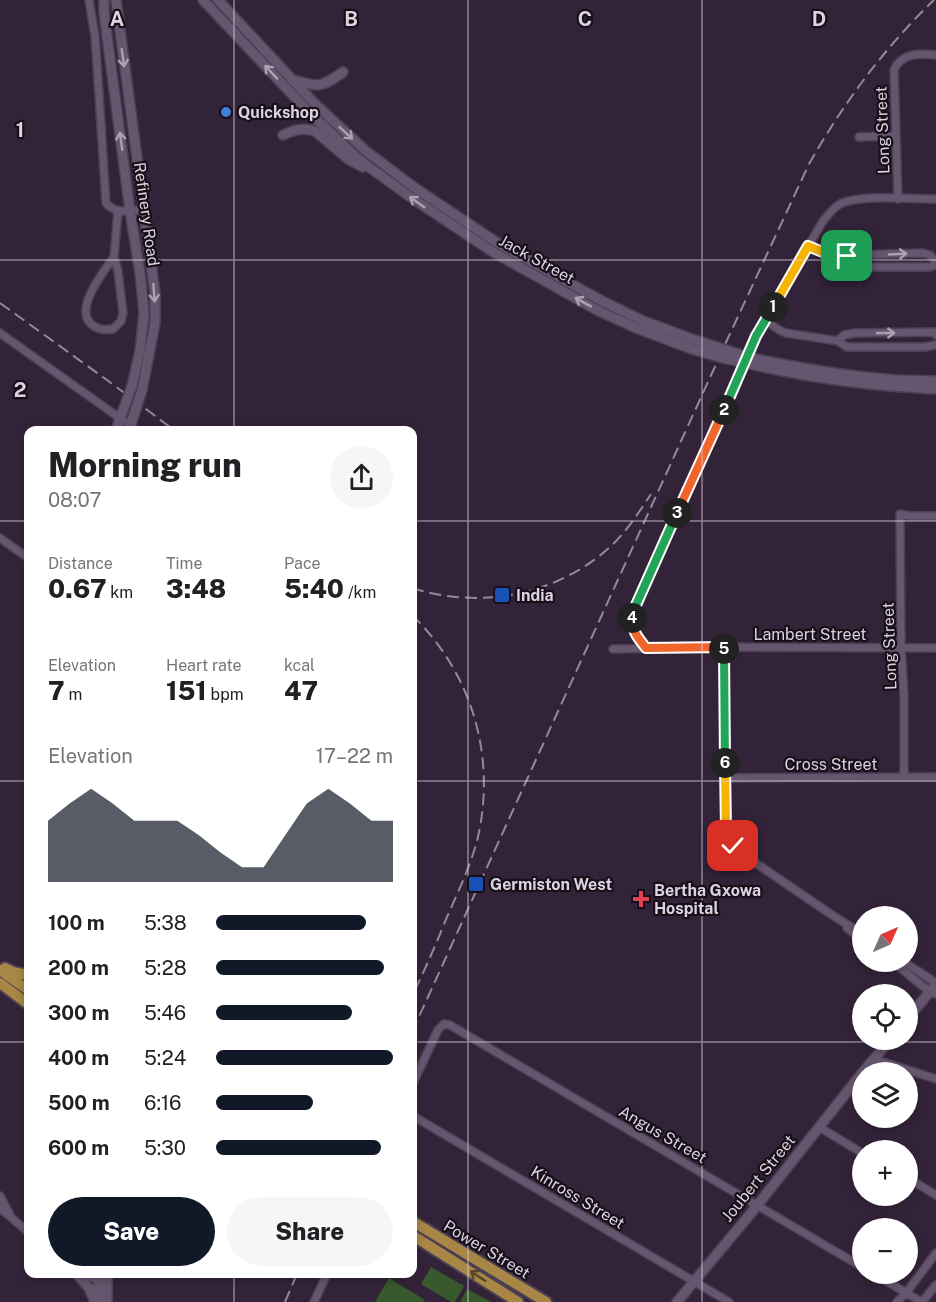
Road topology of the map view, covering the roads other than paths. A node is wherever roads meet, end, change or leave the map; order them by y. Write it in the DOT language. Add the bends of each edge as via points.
graph roads {
  1 [pos="89,0"];
  2 [pos="104,0"];
  3 [pos="116,0"];
  4 [pos="203,0"];
  5 [pos="218,0"];
  6 [pos="936,55"];
  7 [pos="344,72"];
  8 [pos="292,79"];
  9 [pos="283,135"];
  10 [pos="896,136"];
  11 [pos="859,137"];
  12 [pos="381,176"];
  13 [pos="898,199"];
  14 [pos="936,199"];
  15 [pos="145,209"];
  16 [pos="118,211"];
  17 [pos="130,211"];
  18 [pos="808,246"];
  19 [pos="114,257"];
  20 [pos="842,260"];
  21 [pos="765,320"];
  22 [pos="143,322"];
  23 [pos="155,323"];
  24 [pos="638,324"];
  25 [pos="0,333"];
  26 [pos="935,333"];
  27 [pos="838,341"];
  28 [pos="936,345"];
  29 [pos="750,361"];
  30 [pos="936,381"];
  31 [pos="936,389"];
  32 [pos="121,415"];
  33 [pos="117,426"];
  34 [pos="131,426"];
  35 [pos="936,516"];
  36 [pos="0,538"];
  37 [pos="24,555"];
  38 [pos="724,647"];
  39 [pos="901,647"];
  40 [pos="646,648"];
  41 [pos="936,648"];
  42 [pos="612,649"];
  43 [pos="904,777"];
  44 [pos="936,777"];
  45 [pos="725,778"];
  46 [pos="829,913"];
  47 [pos="852,928"];
  48 [pos="852,932"];
  49 [pos="0,965"];
  50 [pos="0,970"];
  51 [pos="918,971"];
  52 [pos="906,972"];
  53 [pos="24,974"];
  54 [pos="0,983"];
  55 [pos="936,983"];
  56 [pos="24,987"];
  57 [pos="933,993"];
  58 [pos="24,1001"];
  59 [pos="918,1008"];
  60 [pos="882,1050"];
  61 [pos="874,1059"];
  62 [pos="872,1062"];
  63 [pos="417,1074"];
  64 [pos="936,1079"];
  65 [pos="852,1086"];
  66 [pos="417,1118"];
  67 [pos="819,1127"];
  68 [pos="852,1146"];
  69 [pos="918,1184"];
  70 [pos="936,1195"];
  71 [pos="0,1196"];
  72 [pos="757,1204"];
  73 [pos="0,1208"];
  74 [pos="12,1219"];
  75 [pos="417,1224"];
  76 [pos="24,1229"];
  77 [pos="417,1238"];
  78 [pos="936,1253"];
  79 [pos="852,1261"];
  80 [pos="81,1278"];
  81 [pos="102,1278"];
  82 [pos="102,1278"];
  83 [pos="325,1278"];
  84 [pos="694,1282"];
  85 [pos="891,1284"];
  86 [pos="936,1285"];
  87 [pos="906,1293"];
  88 [pos="97,1302"];
  89 [pos="107,1302"];
  90 [pos="314,1302"];
  91 [pos="518,1302"];
  92 [pos="546,1302"];
  93 [pos="677,1302"];
  94 [pos="729,1302"];
  95 [pos="897,1302"];
  96 [pos="922,1302"];
  1 -- 16 [label="street" via="105,196 110,208"];
  17 -- 2 [label="main road, Refinery Road, one-way"];
  3 -- 15 [label="main road, Refinery Road, one-way"];
  12 -- 4 [label="main road, Jack Street, one-way" via="308,111"];
  5 -- 8 [label="main road, Jack Street"];
  6 -- 10 [label="street, Long Street" via="906,57 894,70"];
  7 -- 8 [label="main road" via="319,85"];
  8 -- 24 [label="main road, Jack Street, one-way" via="366,151 433,201"];
  9 -- 12 [label="main road" via="299,129 315,131 348,159"];
  10 -- 11 [label="street"];
  10 -- 13 [label="street, Long Street"];
  24 -- 12 [label="main road, Jack Street, one-way" via="597,310 493,252"];
  13 -- 14 [label="street"];
  13 -- 18 [label="street" via="867,198 842,203 823,221"];
  15 -- 17 [label="street"];
  15 -- 23 [label="main road, Refinery Road, one-way"];
  16 -- 17 [label="street"];
  16 -- 19 [label="street"];
  17 -- 22 [label="main road, Refinery Road"];
  18 -- 20 [label="street"];
  18 -- 21 [label="street"];
  19 -- 19 [label="street" via="123,313 113,329 102,330 87,319 85,308"];
  20 -- 20 [label="street, one-way" via="850,255 923,253 935,261 930,267 850,267"];
  21 -- 27 [label="street" via="786,333"];
  21 -- 40 [label="street" via="632,614 633,628"];
  22 -- 23 [label="main road"];
  22 -- 32 [label="main road, Refinery Road, bridge" via="132,386"];
  23 -- 34 [label="main road, Refinery Road, bridge"];
  24 -- 29 [label="main road, Jack Street, bridge" via="719,357"];
  25 -- 32 [label="street"];
  27 -- 26 [label="street, one-way" via="855,333"];
  27 -- 28 [label="street" via="847,347"];
  29 -- 30 [label="main road, Jack Street" via="837,374"];
  29 -- 31 [label="main road, Jack Street" via="837,381"];
  32 -- 33 [label="main road, Refinery Road"];
  32 -- 34 [label="street"];
  35 -- 39 [label="street, Long Street" via="901,517"];
  36 -- 37 [label="street"];
  38 -- 39 [label="street, Lambert Street"];
  38 -- 40 [label="street, Lambert Street"];
  38 -- 45 [label="street"];
  39 -- 41 [label="street, Lambert Street"];
  39 -- 43 [label="street, Long Street"];
  40 -- 42 [label="street, Lambert Street"];
  43 -- 44 [label="street, Cross Street"];
  43 -- 45 [label="street, Cross Street"];
  45 -- 46 [label="street" via="726,831 730,843"];
  46 -- 47 [label="street"];
  46 -- 48 [label="street"];
  49 -- 53 [label="main road"];
  50 -- 56 [label="main road"];
  51 -- 55 [label="street"];
  52 -- 57 [label="street"];
  54 -- 58 [label="main road"];
  55 -- 57 [label="main road"];
  57 -- 59 [label="main road"];
  60 -- 61 [label="main road, Joubert Street"];
  61 -- 62 [label="main road, Joubert Street"];
  61 -- 64 [label="street"];
  63 -- 72 [label="street, Angus Street" via="438,1030 444,1024 450,1025"];
  65 -- 67 [label="main road, Joubert Street"];
  66 -- 84 [label="street, Kinross Street"];
  67 -- 68 [label="street"];
  67 -- 72 [label="main road, Joubert Street"];
  69 -- 70 [label="street"];
  71 -- 74 [label="street"];
  72 -- 79 [label="street, Angus Street"];
  72 -- 84 [label="main road, Joubert Street"];
  73 -- 74 [label="street"];
  74 -- 76 [label="street"];
  75 -- 92 [label="main road, Power Street"];
  91 -- 77 [label="main road, Power Street, one-way"];
  78 -- 87 [label="street"];
  80 -- 88 [label="main road"];
  81 -- 88 [label="main road"];
  82 -- 89 [label="main road"];
  83 -- 90 [label="street"];
  84 -- 93 [label="main road, Joubert Street"];
  84 -- 94 [label="street, Kinross Street"];
  85 -- 87 [label="street"];
  86 -- 96 [label="street"];
  87 -- 95 [label="street"];
  87 -- 96 [label="street"];
}
